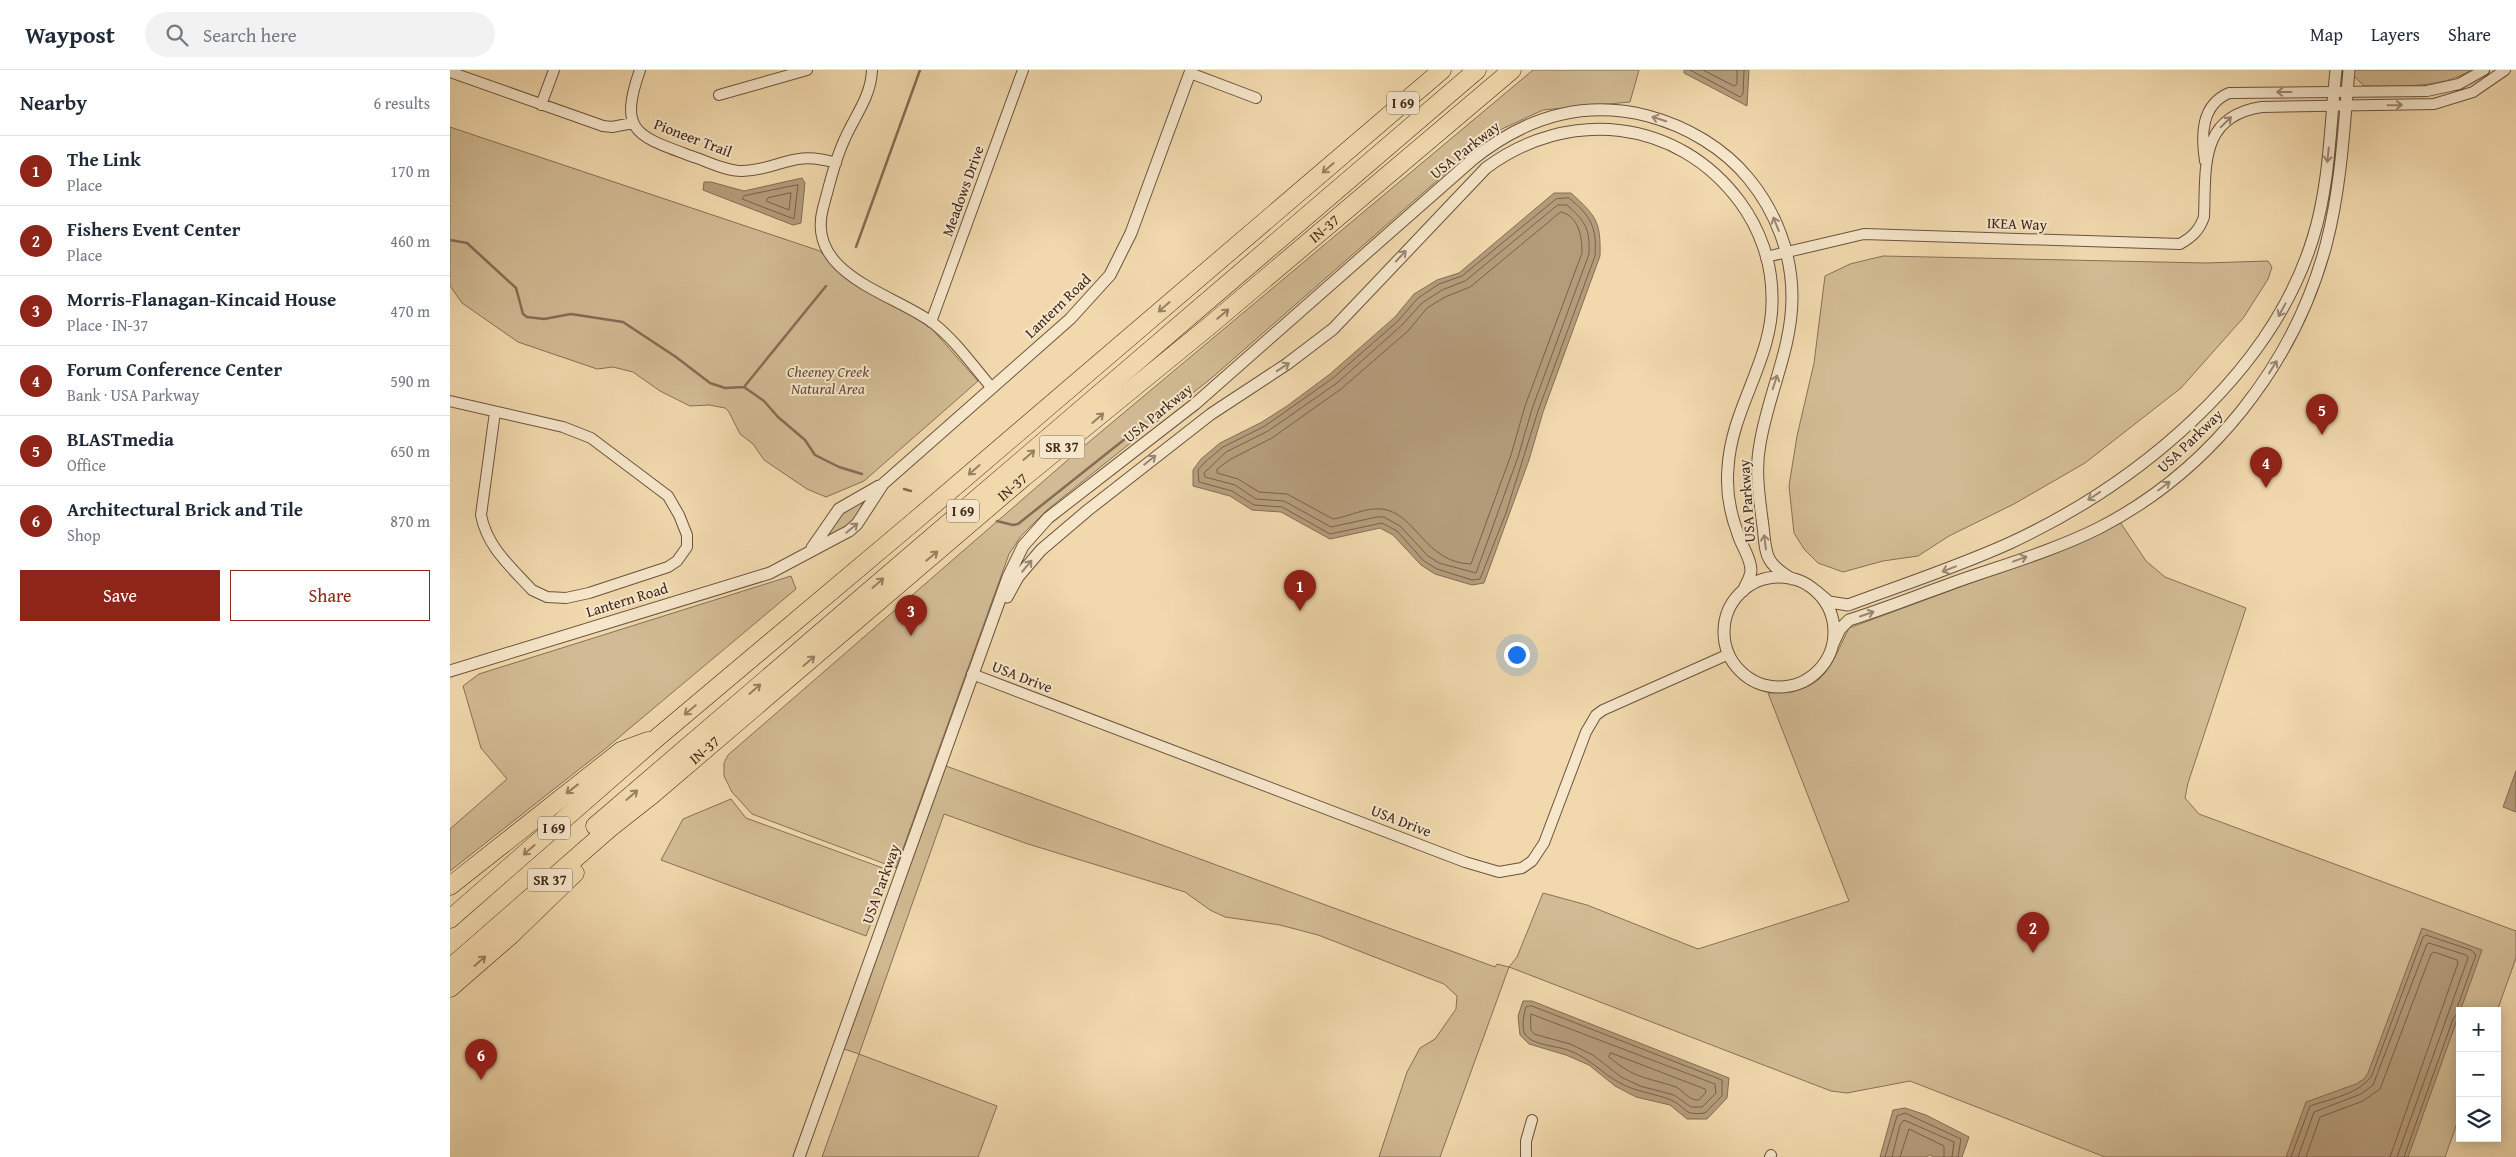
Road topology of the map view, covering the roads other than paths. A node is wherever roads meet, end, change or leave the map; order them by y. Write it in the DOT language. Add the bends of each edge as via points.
graph roads {
  1 [pos="554,70"];
  2 [pos="640,70"];
  3 [pos="808,70"];
  4 [pos="872,70"];
  5 [pos="1023,70"];
  6 [pos="1433,70"];
  7 [pos="1442,70"];
  8 [pos="1476,70"];
  9 [pos="1512,70"];
  10 [pos="2336,70"];
  11 [pos="2349,70"];
  12 [pos="2484,70"];
  13 [pos="2505,70"];
  14 [pos="450,72"];
  15 [pos="1191,72"];
  16 [pos="2333,92"];
  17 [pos="2347,92"];
  18 [pos="719,94"];
  19 [pos="1256,98"];
  20 [pos="541,105"];
  21 [pos="2346,106"];
  22 [pos="2332,107"];
  23 [pos="633,123"];
  24 [pos="1365,136"];
  25 [pos="836,164"];
  26 [pos="2206,165"];
  27 [pos="1786,253"];
  28 [pos="1766,257"];
  29 [pos="931,322"];
  30 [pos="992,388"];
  31 [pos="450,401"];
  32 [pos="495,412"];
  33 [pos="883,484"];
  34 [pos="810,552"];
  35 [pos="1792,579"];
  36 [pos="1743,591"];
  37 [pos="1816,591"];
  38 [pos="992,622"];
  39 [pos="1833,644"];
  40 [pos="1729,654"];
  41 [pos="450,671"];
  42 [pos="972,674"];
  43 [pos="658,737"];
  44 [pos="652,795"];
  45 [pos="450,886"];
  46 [pos="450,919"];
  47 [pos="450,953"];
  48 [pos="450,968"];
  49 [pos="450,988"];
  50 [pos="1532,1120"];
  51 [pos="799,1157"];
  52 [pos="1526,1157"];
  1 -- 20 [label="street"];
  2 -- 23 [label="street" via="631,96"];
  3 -- 18 [label="street"];
  4 -- 25 [label="street" via="863,106 843,142"];
  5 -- 29 [label="street, Meadows Drive"];
  6 -- 24 [label="highway"];
  7 -- 24 [label="highway, I 69"];
  47 -- 8 [label="highway, I 69, one-way"];
  44 -- 9 [label="highway, IN-37 / SR 37, one-way" via="1023,478"];
  10 -- 16 [label="street, USA Parkway"];
  11 -- 17 [label="street, USA Parkway"];
  12 -- 17 [label="street, IKEA Way" via="2468,80 2438,90"];
  21 -- 13 [label="street, IKEA Way, one-way" via="2424,105 2447,101 2480,88"];
  14 -- 20 [label="street"];
  15 -- 19 [label="street"];
  15 -- 30 [label="street, Lantern Road" via="1132,233 1116,266 1089,300"];
  16 -- 17 [label="street, IKEA Way"];
  16 -- 22 [label="street, USA Parkway"];
  16 -- 26 [label="street, IKEA Way, one-way" via="2237,92 2219,98 2206,115 2203,126"];
  17 -- 21 [label="street, USA Parkway"];
  20 -- 23 [label="street" via="612,128"];
  21 -- 22 [label="street, IKEA Way"];
  39 -- 21 [label="street, USA Parkway, one-way" via="1849,620 2035,554 2098,528 2165,486 2220,437 2275,363 2311,291 2332,218"];
  26 -- 22 [label="street, IKEA Way, one-way" via="2217,131 2236,113 2262,107"];
  22 -- 37 [label="street, USA Parkway, one-way" via="2323,197 2301,272 2263,341 2244,367 2199,413 2114,482 2011,542 1848,605 1829,602"];
  23 -- 25 [label="street, Pioneer Trail" via="654,142 730,169 751,170 800,158"];
  24 -- 43 [label="highway, I 69, one-way"];
  25 -- 29 [label="street" via="821,225 823,241 830,256 848,274"];
  26 -- 27 [label="street, IKEA Way" via="2204,217 2196,233 2180,244 1864,234"];
  27 -- 28 [label="street, IKEA Way"];
  35 -- 27 [label="street, USA Parkway, one-way" via="1773,567 1766,552 1758,473 1764,423 1790,327 1792,291"];
  27 -- 38 [label="street, USA Parkway, one-way" via="1773,215 1740,168 1684,129 1643,115 1601,110 1568,113 1517,129 1472,160 1195,404 1044,521 1018,555"];
  28 -- 36 [label="street, USA Parkway" via="1772,296 1770,326 1737,416 1727,470 1731,510 1751,568"];
  38 -- 28 [label="street, USA Parkway, one-way" via="1018,577 1051,540 1210,414 1318,342 1479,174 1522,146 1564,132 1597,129 1632,132 1672,145 1699,161 1727,187 1750,218"];
  29 -- 30 [label="street"];
  30 -- 33 [label="street, Lantern Road"];
  31 -- 32 [label="street"];
  32 -- 32 [label="street" via="576,431 591,438 668,496 687,535 685,551 678,561 659,571 588,593 554,598 532,590 494,548 481,515"];
  34 -- 33 [label="street, Lantern Road, one-way" via="854,528"];
  33 -- 34 [label="street, Lantern Road" via="838,508"];
  34 -- 41 [label="street, Lantern Road" via="770,573"];
  35 -- 36 [label="street, USA Parkway" via="1766,579"];
  35 -- 37 [label="street, USA Parkway"];
  36 -- 40 [label="street, USA Parkway" via="1725,620"];
  37 -- 39 [label="street, USA Parkway" via="1833,619"];
  38 -- 42 [label="street, USA Parkway"];
  39 -- 40 [label="street, USA Parkway" via="1820,670 1804,681 1785,687 1756,682 1740,670"];
  40 -- 42 [label="street, USA Drive" via="1619,701 1596,715 1586,732 1540,851 1522,868 1499,872 1464,862"];
  42 -- 51 [label="street, USA Parkway"];
  43 -- 45 [label="highway, one-way" via="621,751"];
  43 -- 46 [label="highway, I 69, one-way"];
  44 -- 48 [label="highway, IN-37 / SR 37"];
  49 -- 44 [label="highway, one-way" via="518,928"];
  50 -- 52 [label="street" via="1526,1141"];
}
